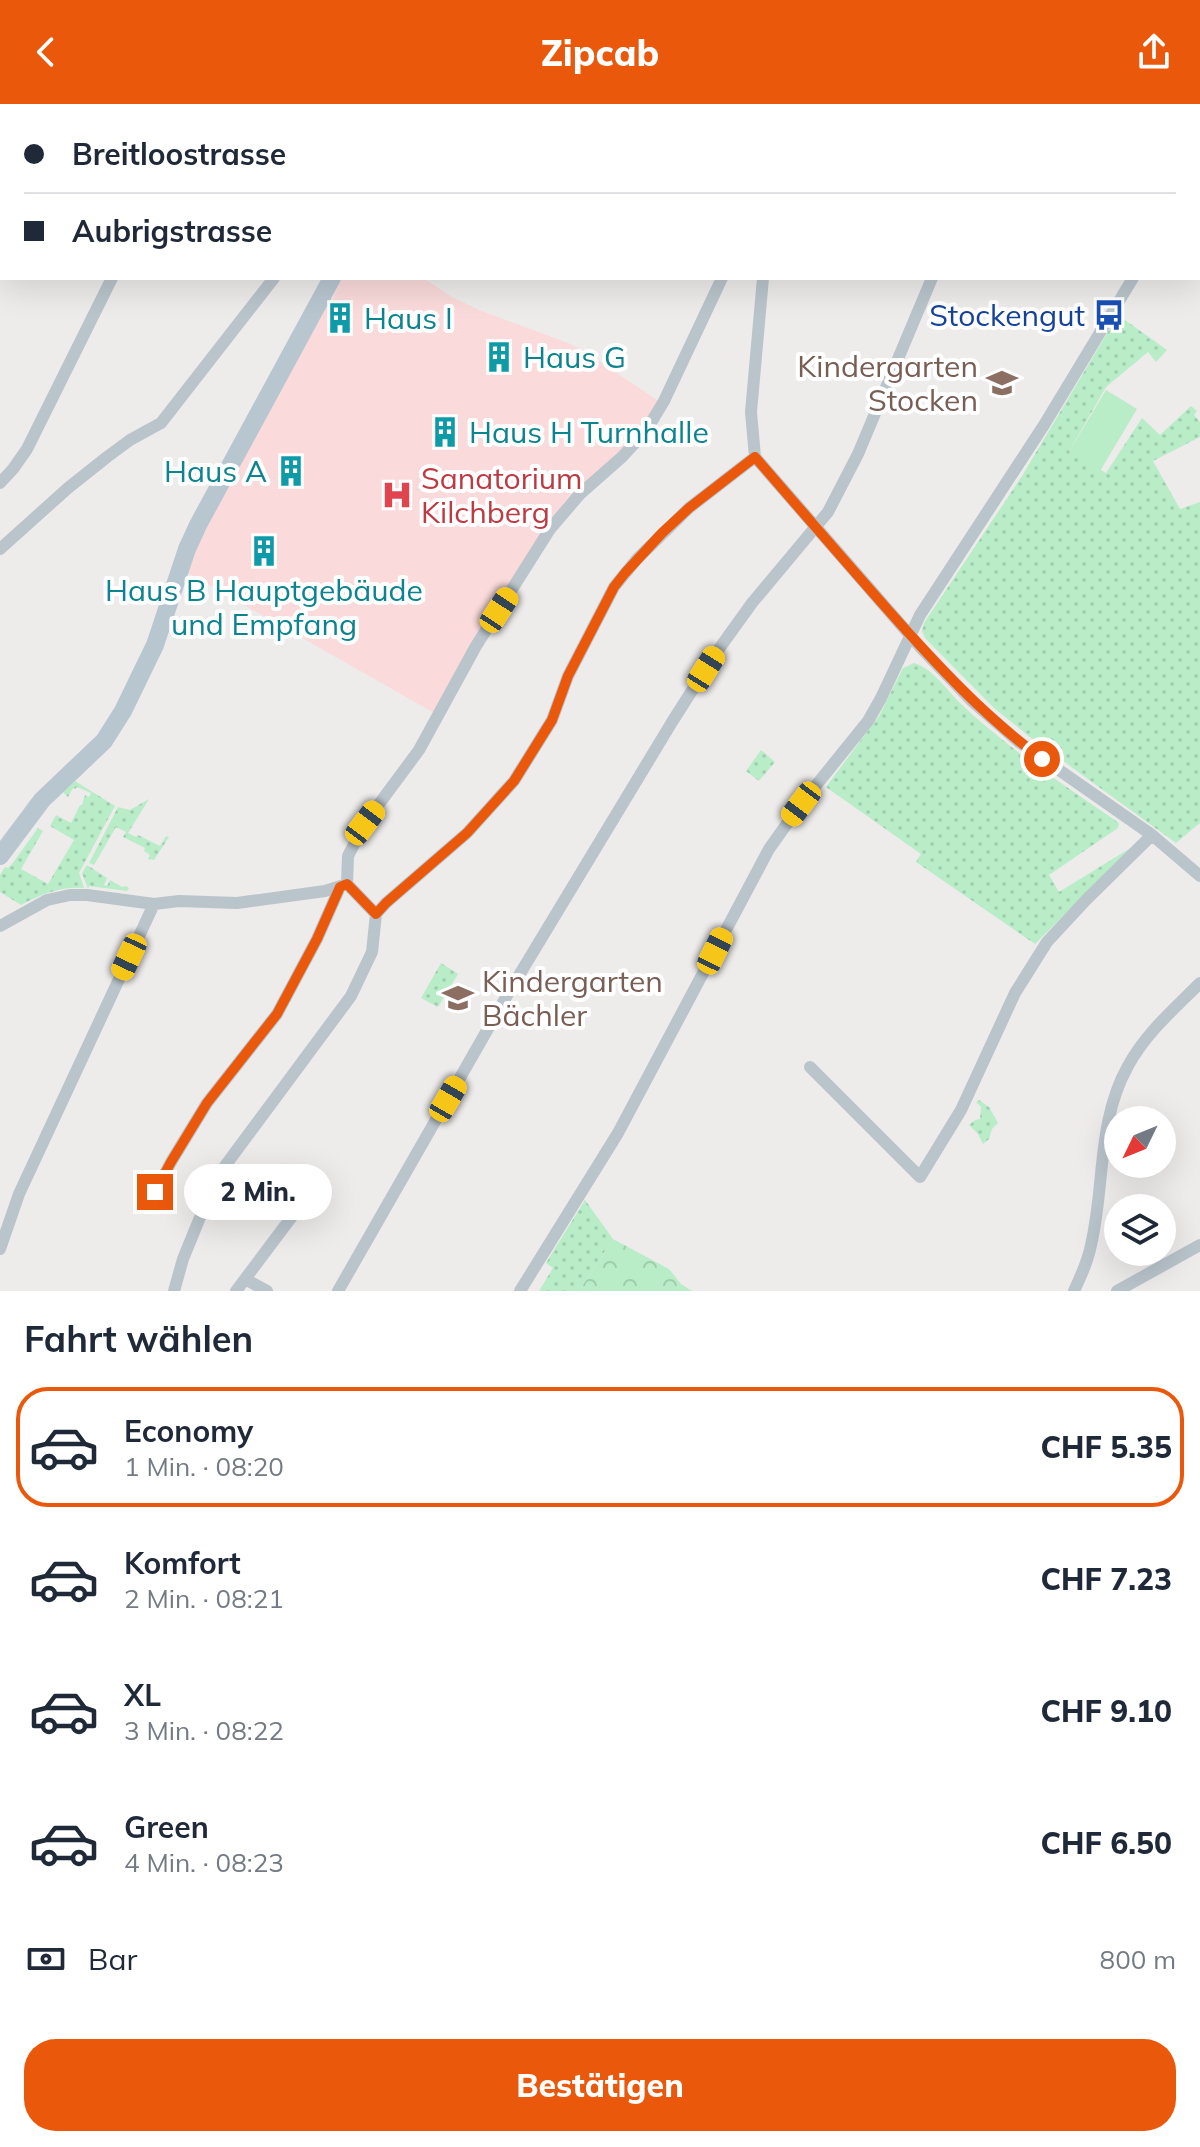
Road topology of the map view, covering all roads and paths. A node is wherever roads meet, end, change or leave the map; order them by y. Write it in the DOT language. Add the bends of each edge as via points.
graph roads {
  1 [pos="111,280"];
  2 [pos="272,280"];
  3 [pos="331,280"];
  4 [pos="721,280"];
  5 [pos="763,280"];
  6 [pos="931,280"];
  7 [pos="1127,280"];
  8 [pos="755,457"];
  9 [pos="0,483"];
  10 [pos="815,528"];
  11 [pos="0,549"];
  12 [pos="910,634"];
  13 [pos="1152,835"];
  14 [pos="0,856"];
  15 [pos="1200,876"];
  16 [pos="344,886"];
  17 [pos="154,904"];
  18 [pos="376,914"];
  19 [pos="0,926"];
  20 [pos="1200,983"];
  21 [pos="810,1067"];
  22 [pos="315,1186"];
  23 [pos="155,1192"];
  24 [pos="1200,1245"];
  25 [pos="0,1249"];
  26 [pos="245,1279"];
  27 [pos="1076,1290"];
  28 [pos="174,1291"];
  29 [pos="236,1291"];
  30 [pos="267,1291"];
  31 [pos="338,1291"];
  32 [pos="520,1291"];
  33 [pos="1117,1291"];
  1 -- 9 [label="street" via="27,449"];
  2 -- 11 [label="street" via="161,423 107,457"];
  3 -- 14 [label="street" via="198,525 155,645 123,711 104,741 42,800"];
  4 -- 16 [label="street" via="646,431 550,529 419,750 365,823 348,856"];
  5 -- 8 [label="street" via="751,412"];
  6 -- 10 [label="street" via="858,454"];
  7 -- 12 [label="street" via="1044,425"];
  8 -- 10 [label="street"];
  8 -- 18 [label="street" via="689,508 637,559 614,587 568,676 552,720 514,781 467,833"];
  10 -- 12 [label="street"];
  10 -- 31 [label="street" via="716,653 650,758"];
  12 -- 13 [label="street" via="1019,742"];
  12 -- 32 [label="street" via="868,721 769,849 618,1133"];
  13 -- 15 [label="street"];
  13 -- 21 [label="street" via="1047,942 1015,993 961,1110 920,1177"];
  16 -- 17 [label="street" via="237,903"];
  16 -- 18 [label="street"];
  16 -- 23 [label="street" via="277,1014 207,1103"];
  17 -- 19 [label="street" via="70,895 47,900"];
  17 -- 25 [label="street" via="19,1194"];
  18 -- 28 [label="street" via="372,952 351,996 222,1170"];
  20 -- 27 [label="street" via="1143,1043 1119,1087 1108,1121 1092,1243"];
  22 -- 26 [label="street"];
  24 -- 33 [label="street"];
  26 -- 29 [label="street"];
  26 -- 30 [label="street"];
}
